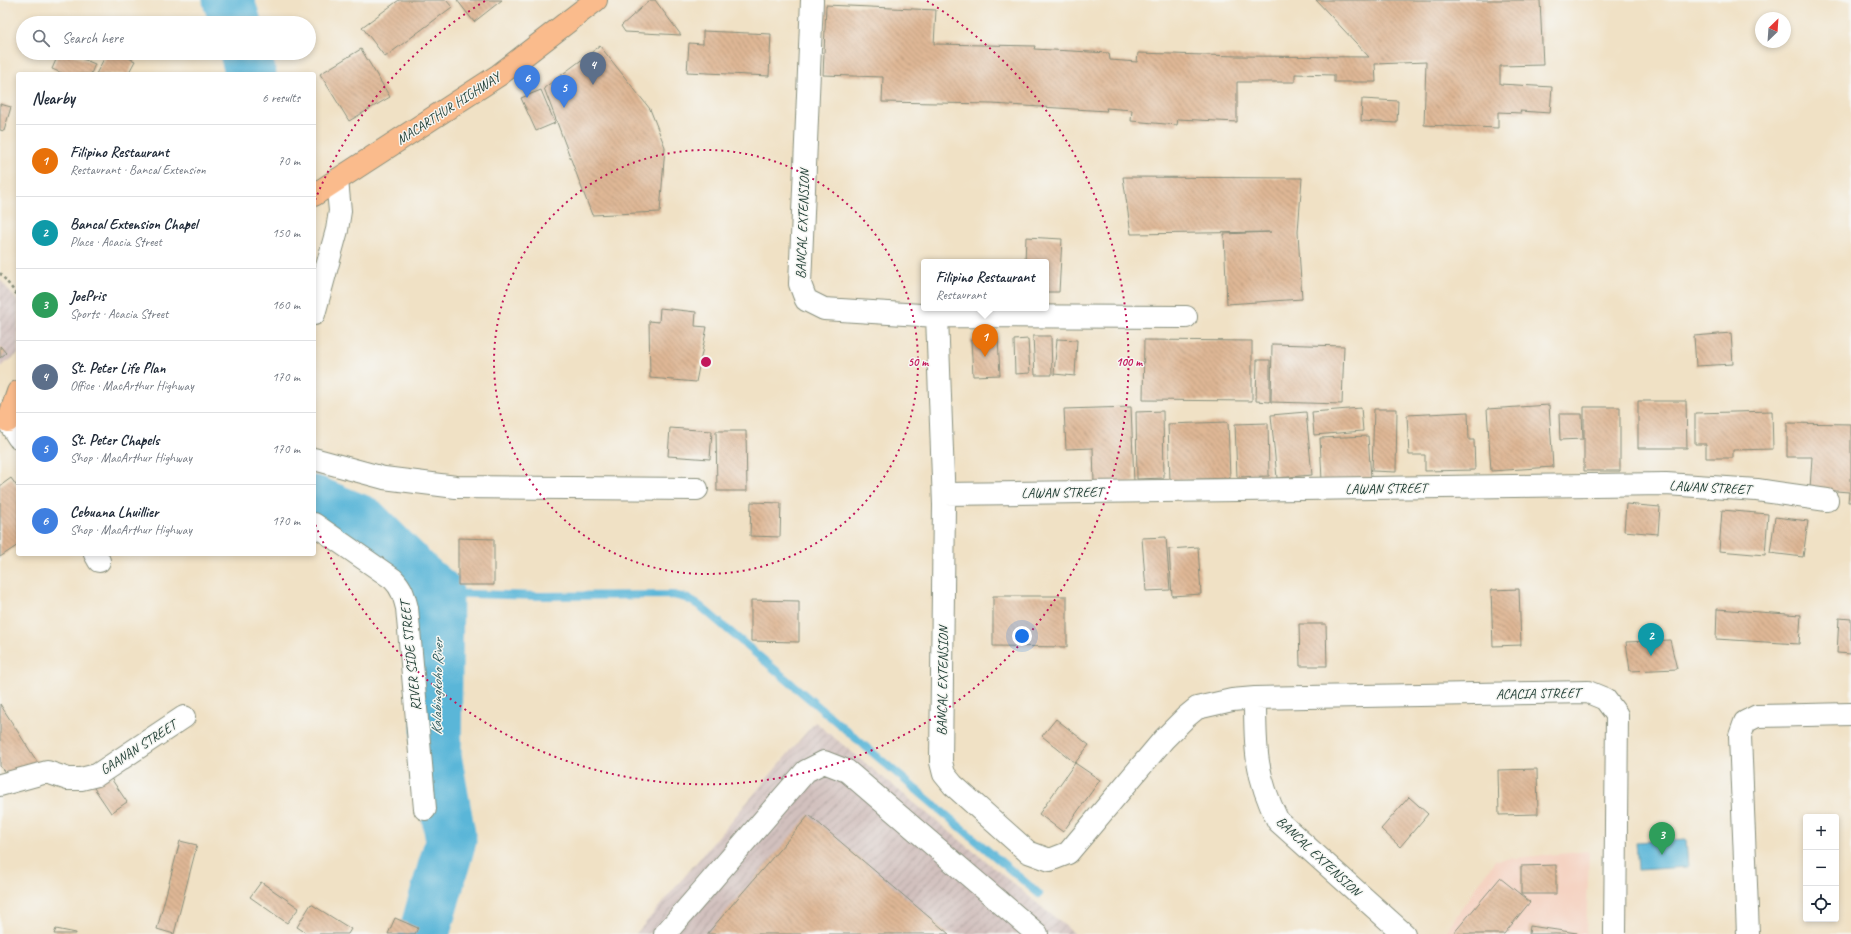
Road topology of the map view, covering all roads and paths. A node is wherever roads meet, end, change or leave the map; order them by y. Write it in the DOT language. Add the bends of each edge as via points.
graph roads {
  1 [pos="596,0"];
  2 [pos="812,0"];
  3 [pos="337,180"];
  4 [pos="316,194"];
  5 [pos="0,273"];
  6 [pos="16,293"];
  7 [pos="316,307"];
  8 [pos="937,316"];
  9 [pos="1186,317"];
  10 [pos="16,402"];
  11 [pos="11,426"];
  12 [pos="316,460"];
  13 [pos="697,489"];
  14 [pos="1664,496"];
  15 [pos="944,499"];
  16 [pos="1827,500"];
  17 [pos="316,525"];
  18 [pos="1255,698"];
  19 [pos="1851,714"];
  20 [pos="184,718"];
  21 [pos="0,785"];
  22 [pos="425,809"];
  23 [pos="665,934"];
  24 [pos="1037,934"];
  25 [pos="1404,934"];
  26 [pos="1615,934"];
  27 [pos="1748,934"];
  1 -- 3 [label="highway, MACARTHUR HIGHWAY" via="499,75"];
  2 -- 8 [label="street, BANCAL EXTENSION" via="800,284 806,300 824,309"];
  3 -- 4 [label="highway, MACARTHUR HIGHWAY"];
  3 -- 7 [label="street" via="340,211 337,230"];
  5 -- 6 [label="path"];
  8 -- 9 [label="street"];
  8 -- 15 [label="street, BANCAL EXTENSION"];
  10 -- 11 [label="highway"];
  12 -- 13 [label="street" via="384,478 456,487"];
  14 -- 15 [label="street"];
  15 -- 16 [label="street, LAWAN STREET" via="1666,484 1757,490"];
  15 -- 18 [label="street, BANCAL EXTENSION" via="941,762 944,774 953,785 1028,852 1050,860 1068,853 1164,738 1197,708"];
  17 -- 22 [label="street, RIVER SIDE STREET" via="393,579 404,594"];
  18 -- 25 [label="street, BANCAL EXTENSION" via="1255,737 1259,773 1278,821"];
  18 -- 26 [label="street, ACACIA STREET" via="1588,692 1605,699 1616,714"];
  19 -- 27 [label="street" via="1757,716 1745,722 1740,736"];
  20 -- 21 [label="street, GAANAN STREET" via="97,774 81,779 68,779 47,772"];
  23 -- 24 [label="street" via="806,771 824,762 847,771"];
}
